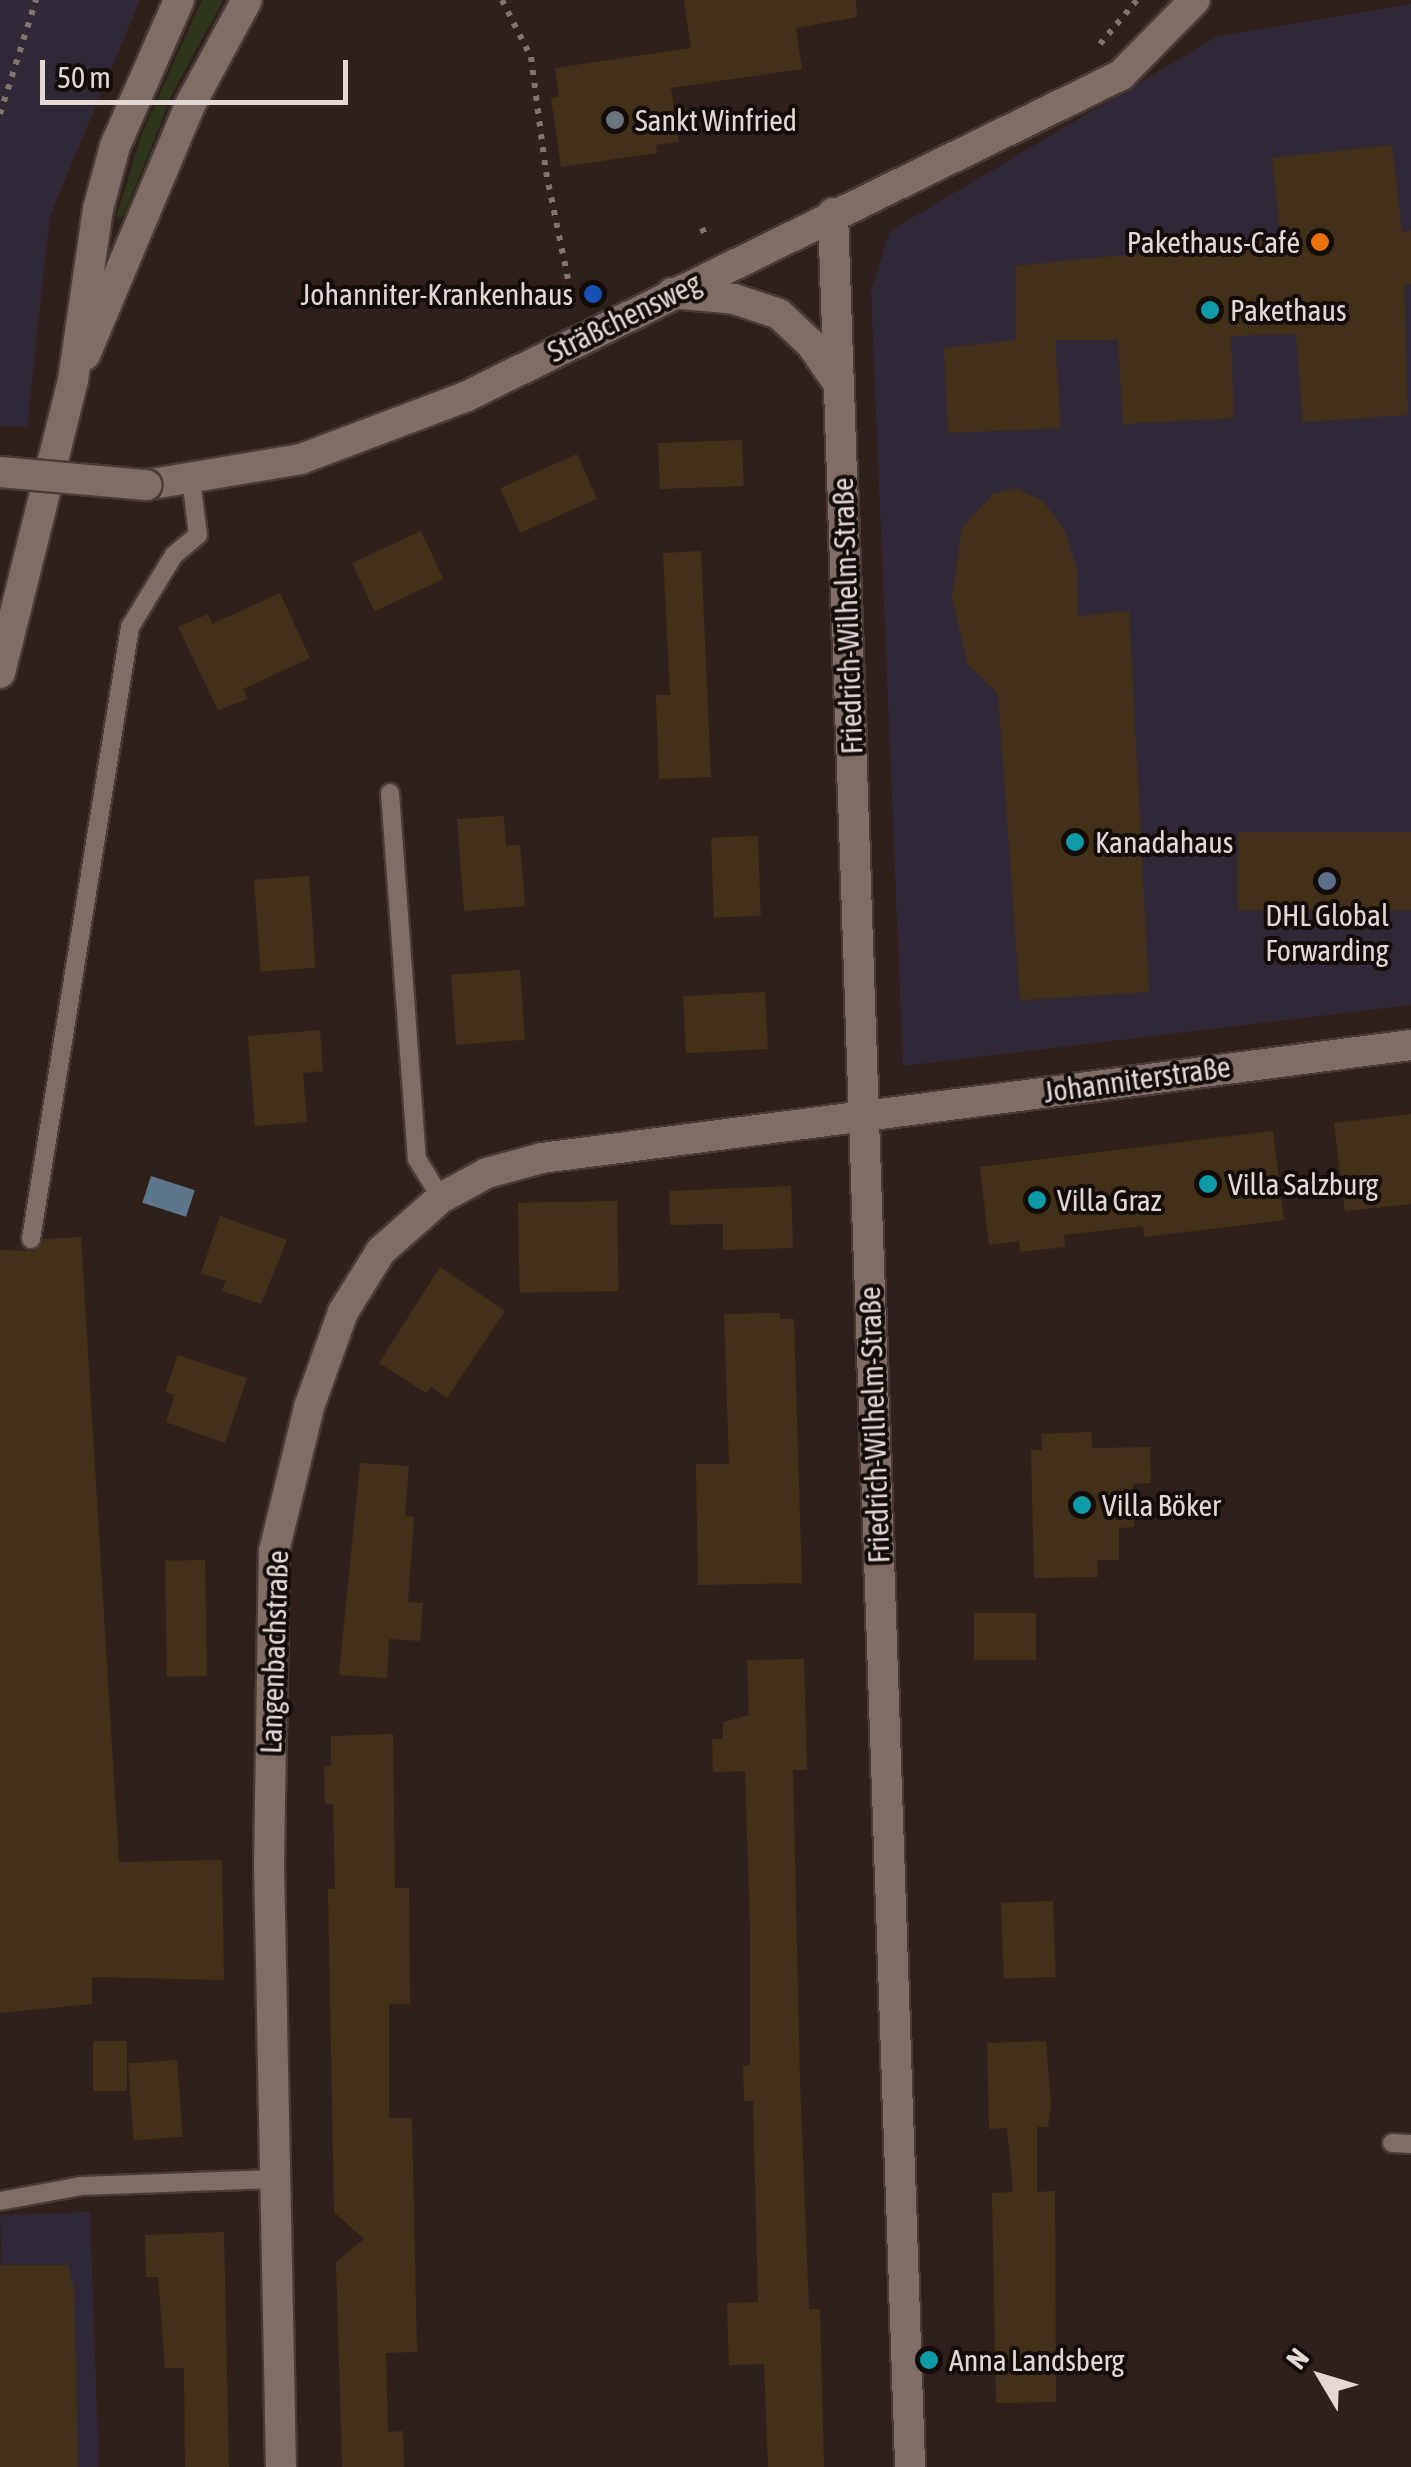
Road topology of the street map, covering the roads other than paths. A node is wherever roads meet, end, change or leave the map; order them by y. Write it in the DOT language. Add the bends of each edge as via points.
graph roads {
  1 [pos="179,0"];
  2 [pos="247,0"];
  3 [pos="1195,0"];
  4 [pos="832,213"];
  5 [pos="672,292"];
  6 [pos="73,380"];
  7 [pos="838,383"];
  8 [pos="0,472"];
  9 [pos="191,479"];
  10 [pos="0,673"];
  11 [pos="390,793"];
  12 [pos="1411,1045"];
  13 [pos="863,1117"];
  14 [pos="441,1198"];
  15 [pos="32,1238"];
  16 [pos="274,2179"];
  17 [pos="0,2201"];
  18 [pos="281,2467"];
  19 [pos="910,2467"];
  1 -- 6 [label="street" via="111,162 84,283"];
  2 -- 6 [label="street" via="191,103"];
  3 -- 4 [label="street, Sträßchensweg" via="1121,75"];
  4 -- 5 [label="street, Sträßchensweg"];
  4 -- 7 [label="street, Friedrich-Wilhelm-Straße"];
  5 -- 7 [label="street" via="734,299 779,314"];
  5 -- 9 [label="street, Sträßchensweg" via="465,397 358,442"];
  6 -- 10 [label="street"];
  7 -- 13 [label="street, Friedrich-Wilhelm-Straße"];
  8 -- 9 [label="street, Sträßchensweg, bridge" via="146,485"];
  9 -- 15 [label="lane" via="198,535 174,555 130,627"];
  11 -- 14 [label="lane" via="417,1159"];
  12 -- 13 [label="street, Johanniterstraße"];
  13 -- 14 [label="street, Langenbachstraße" via="542,1158 487,1173"];
  13 -- 19 [label="street, Friedrich-Wilhelm-Straße"];
  14 -- 16 [label="street, Langenbachstraße" via="381,1252 343,1312 309,1408 274,1552"];
  16 -- 17 [label="lane" via="81,2186"];
  16 -- 18 [label="street, Langenbachstraße"];
}
